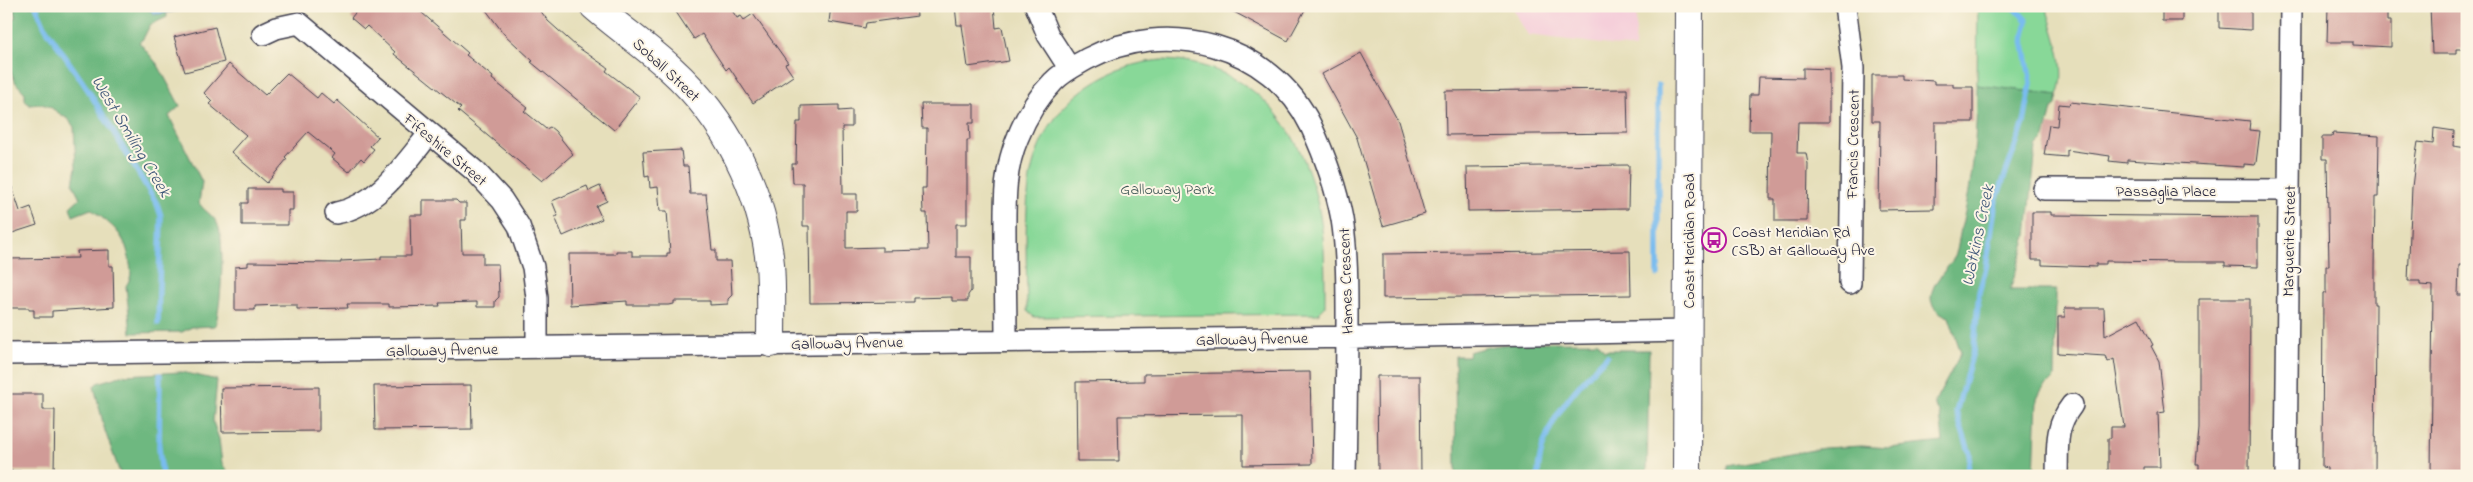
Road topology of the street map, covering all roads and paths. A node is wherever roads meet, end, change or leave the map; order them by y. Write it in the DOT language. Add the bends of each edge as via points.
graph roads {
  1 [pos="594,6"];
  2 [pos="1036,6"];
  3 [pos="1689,6"];
  4 [pos="1845,6"];
  5 [pos="2291,6"];
  6 [pos="264,34"];
  7 [pos="1070,69"];
  8 [pos="429,134"];
  9 [pos="2044,189"];
  10 [pos="2288,190"];
  11 [pos="336,213"];
  12 [pos="1850,283"];
  13 [pos="1687,331"];
  14 [pos="1347,337"];
  15 [pos="1006,341"];
  16 [pos="771,343"];
  17 [pos="537,347"];
  18 [pos="6,354"];
  19 [pos="2072,405"];
  20 [pos="1345,476"];
  21 [pos="1687,476"];
  22 [pos="2057,476"];
  23 [pos="2286,476"];
  1 -- 16 [label="main road, Soball Street" via="670,68 694,92 740,160 751,185 766,238 771,284"];
  2 -- 7 [label="street" via="1048,35"];
  3 -- 13 [label="main road, Coast Meridian Road"];
  4 -- 12 [label="street, Francis Crescent" via="1853,68"];
  5 -- 10 [label="street, Marguerite Street"];
  6 -- 8 [label="street, Fifeshire Street" via="299,23"];
  7 -- 14 [label="street, Hames Crescent" via="1120,44 1142,39 1177,38 1214,45 1266,71 1294,99 1310,126 1339,203 1345,246"];
  7 -- 15 [label="street, Hames Crescent" via="1052,83 1033,107 1018,135 1008,165 1005,195"];
  8 -- 11 [label="street" via="371,197 353,209"];
  8 -- 17 [label="street, Fifeshire Street" via="492,187 519,226 533,267"];
  9 -- 10 [label="street, Passaglia Place"];
  10 -- 23 [label="street, Marguerite Street"];
  13 -- 14 [label="street, Galloway Avenue"];
  13 -- 21 [label="main road, Coast Meridian Road"];
  14 -- 15 [label="street, Galloway Avenue"];
  14 -- 20 [label="street, Hames Crescent"];
  15 -- 16 [label="street, Galloway Avenue"];
  16 -- 17 [label="street, Galloway Avenue"];
  17 -- 18 [label="street, Galloway Avenue"];
  19 -- 22 [label="street" via="2059,428"];
}
